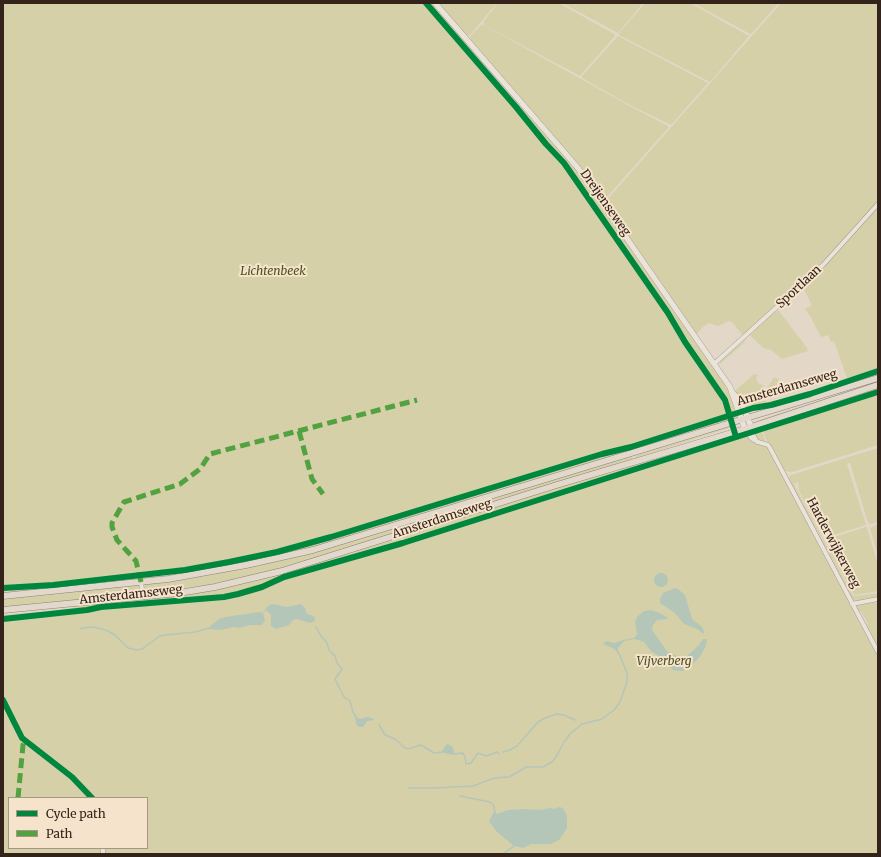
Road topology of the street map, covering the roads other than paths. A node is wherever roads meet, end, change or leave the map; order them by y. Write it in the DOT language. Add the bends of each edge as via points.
graph roads {
  1 [pos="435,3"];
  2 [pos="878,204"];
  3 [pos="714,364"];
  4 [pos="878,378"];
  5 [pos="878,385"];
  6 [pos="745,419"];
  7 [pos="748,428"];
  8 [pos="141,582"];
  9 [pos="3,596"];
  10 [pos="143,597"];
  11 [pos="878,599"];
  12 [pos="852,604"];
  13 [pos="3,610"];
  14 [pos="878,652"];
  15 [pos="3,700"];
  16 [pos="91,797"];
  1 -- 3 [label="main road, Dreijenseweg" via="574,161"];
  2 -- 3 [label="street, Sportlaan" via="823,266"];
  3 -- 6 [label="main road, Dreijenseweg" via="742,403"];
  4 -- 6 [label="main road, Amsterdamseweg"];
  5 -- 7 [label="main road, Amsterdamseweg"];
  6 -- 7 [label="main road, Dreijenseweg"];
  6 -- 8 [label="main road, Amsterdamseweg" via="314,550 229,569"];
  7 -- 10 [label="main road, Amsterdamseweg" via="560,484 282,572 215,587"];
  7 -- 12 [label="street, Harderwijkerweg" via="750,436 770,448"];
  8 -- 9 [label="main road, Amsterdamseweg"];
  8 -- 10 [label="street, Amsterdamseweg"];
  10 -- 13 [label="main road, Amsterdamseweg"];
  11 -- 12 [label="street"];
  12 -- 14 [label="street, Harderwijkerweg"];
  15 -- 16 [label="street" via="22,738 72,777"];
}
